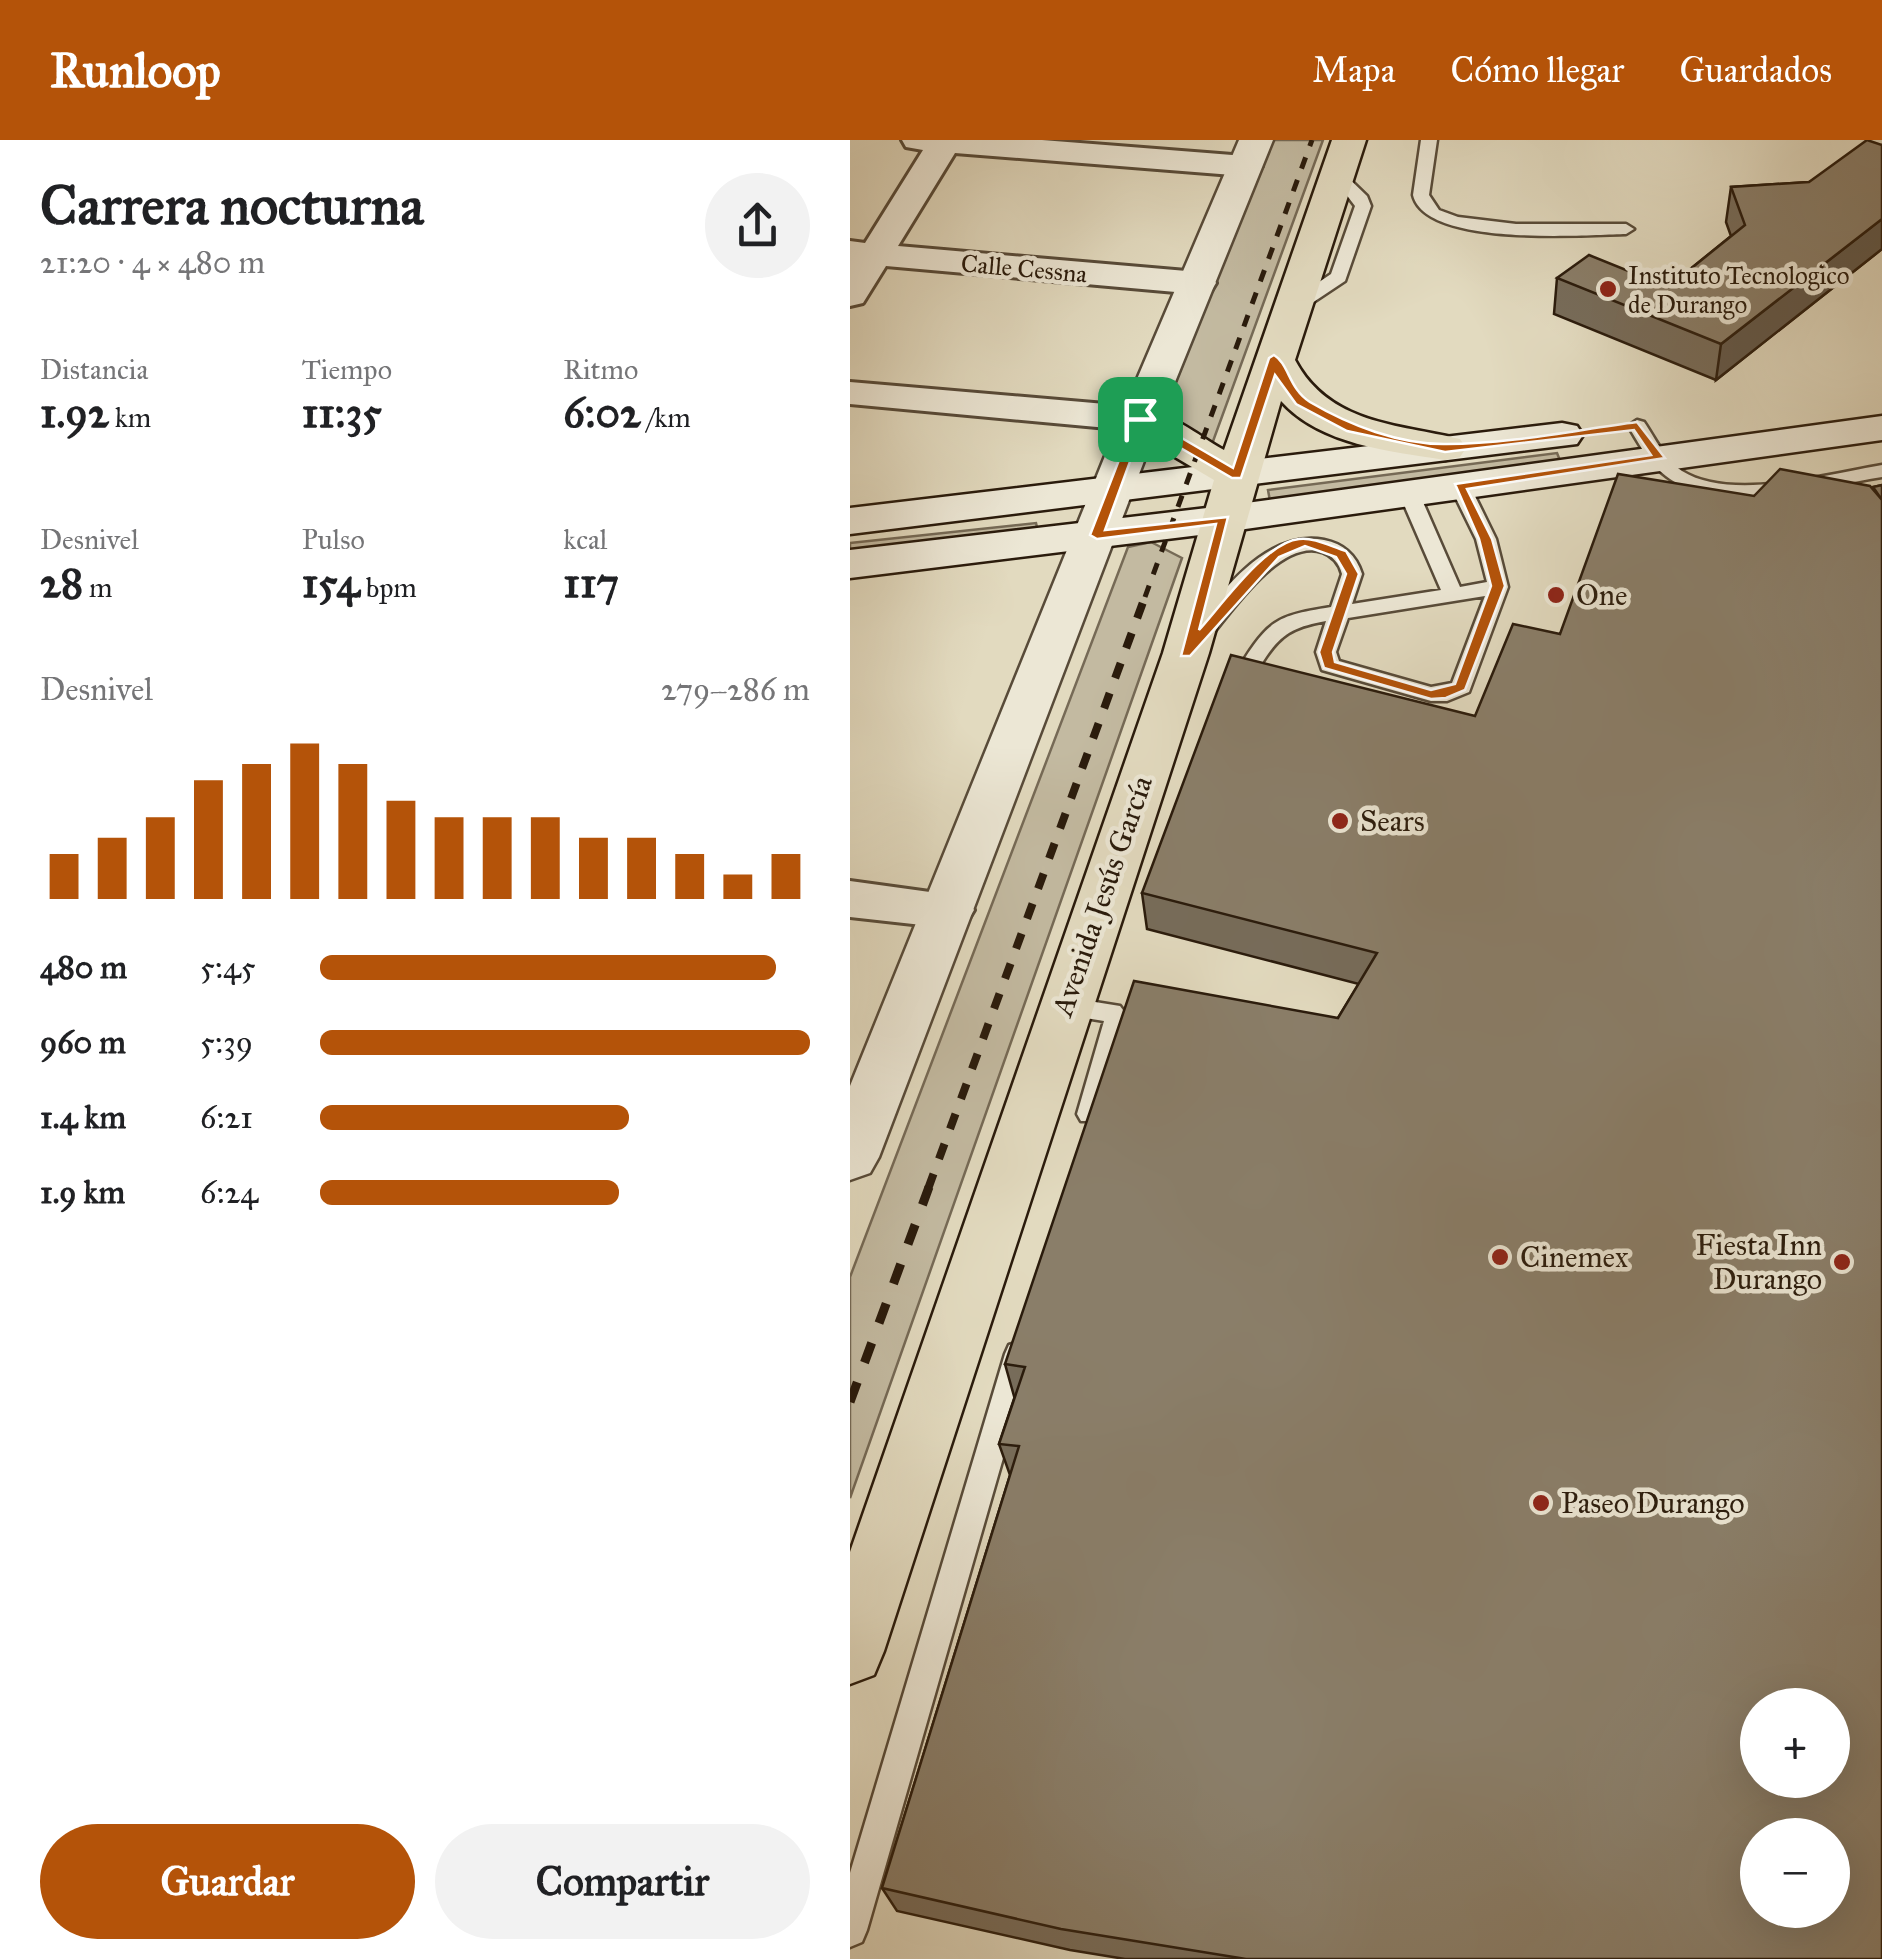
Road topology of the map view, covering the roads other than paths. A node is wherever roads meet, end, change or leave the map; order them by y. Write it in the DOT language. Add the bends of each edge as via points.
graph roads {
  1 [pos="1429,140"];
  2 [pos="936,141"];
  3 [pos="1250,153"];
  4 [pos="1343,156"];
  5 [pos="1626,229"];
  6 [pos="863,253"];
  7 [pos="1198,283"];
  8 [pos="850,296"];
  9 [pos="1274,358"];
  10 [pos="850,394"];
  11 [pos="1882,396"];
  12 [pos="1140,419"];
  13 [pos="1882,428"];
  14 [pos="1648,442"];
  15 [pos="1452,467"];
  16 [pos="1882,471"];
  17 [pos="1112,490"];
  18 [pos="1409,494"];
  19 [pos="1230,497"];
  20 [pos="850,521"];
  21 [pos="1097,535"];
  22 [pos="850,564"];
  23 [pos="1498,586"];
  24 [pos="1454,593"];
  25 [pos="1343,610"];
  26 [pos="1186,653"];
  27 [pos="1256,658"];
  28 [pos="850,898"];
  29 [pos="949,910"];
  30 [pos="1064,1006"];
  31 [pos="1084,1136"];
  32 [pos="850,1157"];
  33 [pos="1028,1324"];
  34 [pos="850,1651"];
  35 [pos="850,1930"];
  1 -- 5 [label="lane" via="1420,199 1449,221 1522,230"];
  2 -- 3 [label="street"];
  2 -- 6 [label="street"];
  3 -- 7 [label="main road"];
  4 -- 9 [label="main road, Avenida Jesús García"];
  6 -- 7 [label="street, Calle Cessna"];
  6 -- 8 [label="street"];
  7 -- 12 [label="main road"];
  9 -- 15 [label="main road" via="1300,402"];
  9 -- 19 [label="main road, Avenida Jesús García"];
  10 -- 12 [label="street"];
  11 -- 14 [label="main road"];
  12 -- 17 [label="main road"];
  12 -- 19 [label="main road"];
  13 -- 14 [label="main road"];
  14 -- 15 [label="main road"];
  14 -- 16 [label="lane" via="1683,479 1708,488"];
  15 -- 18 [label="main road"];
  15 -- 19 [label="main road"];
  15 -- 23 [label="lane" via="1486,539"];
  17 -- 19 [label="main road"];
  17 -- 20 [label="main road"];
  17 -- 21 [label="main road"];
  18 -- 19 [label="main road"];
  18 -- 24 [label="lane"];
  19 -- 21 [label="main road"];
  19 -- 26 [label="main road, Avenida Jesús García"];
  21 -- 22 [label="main road"];
  21 -- 29 [label="main road"];
  23 -- 24 [label="lane"];
  23 -- 25 [label="lane" via="1460,686 1446,694 1328,665 1326,652"];
  24 -- 25 [label="lane"];
  25 -- 26 [label="lane" via="1350,563 1328,548 1295,543 1275,554"];
  25 -- 27 [label="lane" via="1281,626"];
  26 -- 30 [label="main road, Avenida Jesús García"];
  28 -- 29 [label="street"];
  29 -- 32 [label="main road"];
  30 -- 31 [label="lane" via="1117,1018"];
  30 -- 34 [label="main road, Avenida Jesús García"];
  33 -- 35 [label="lane"];
}
